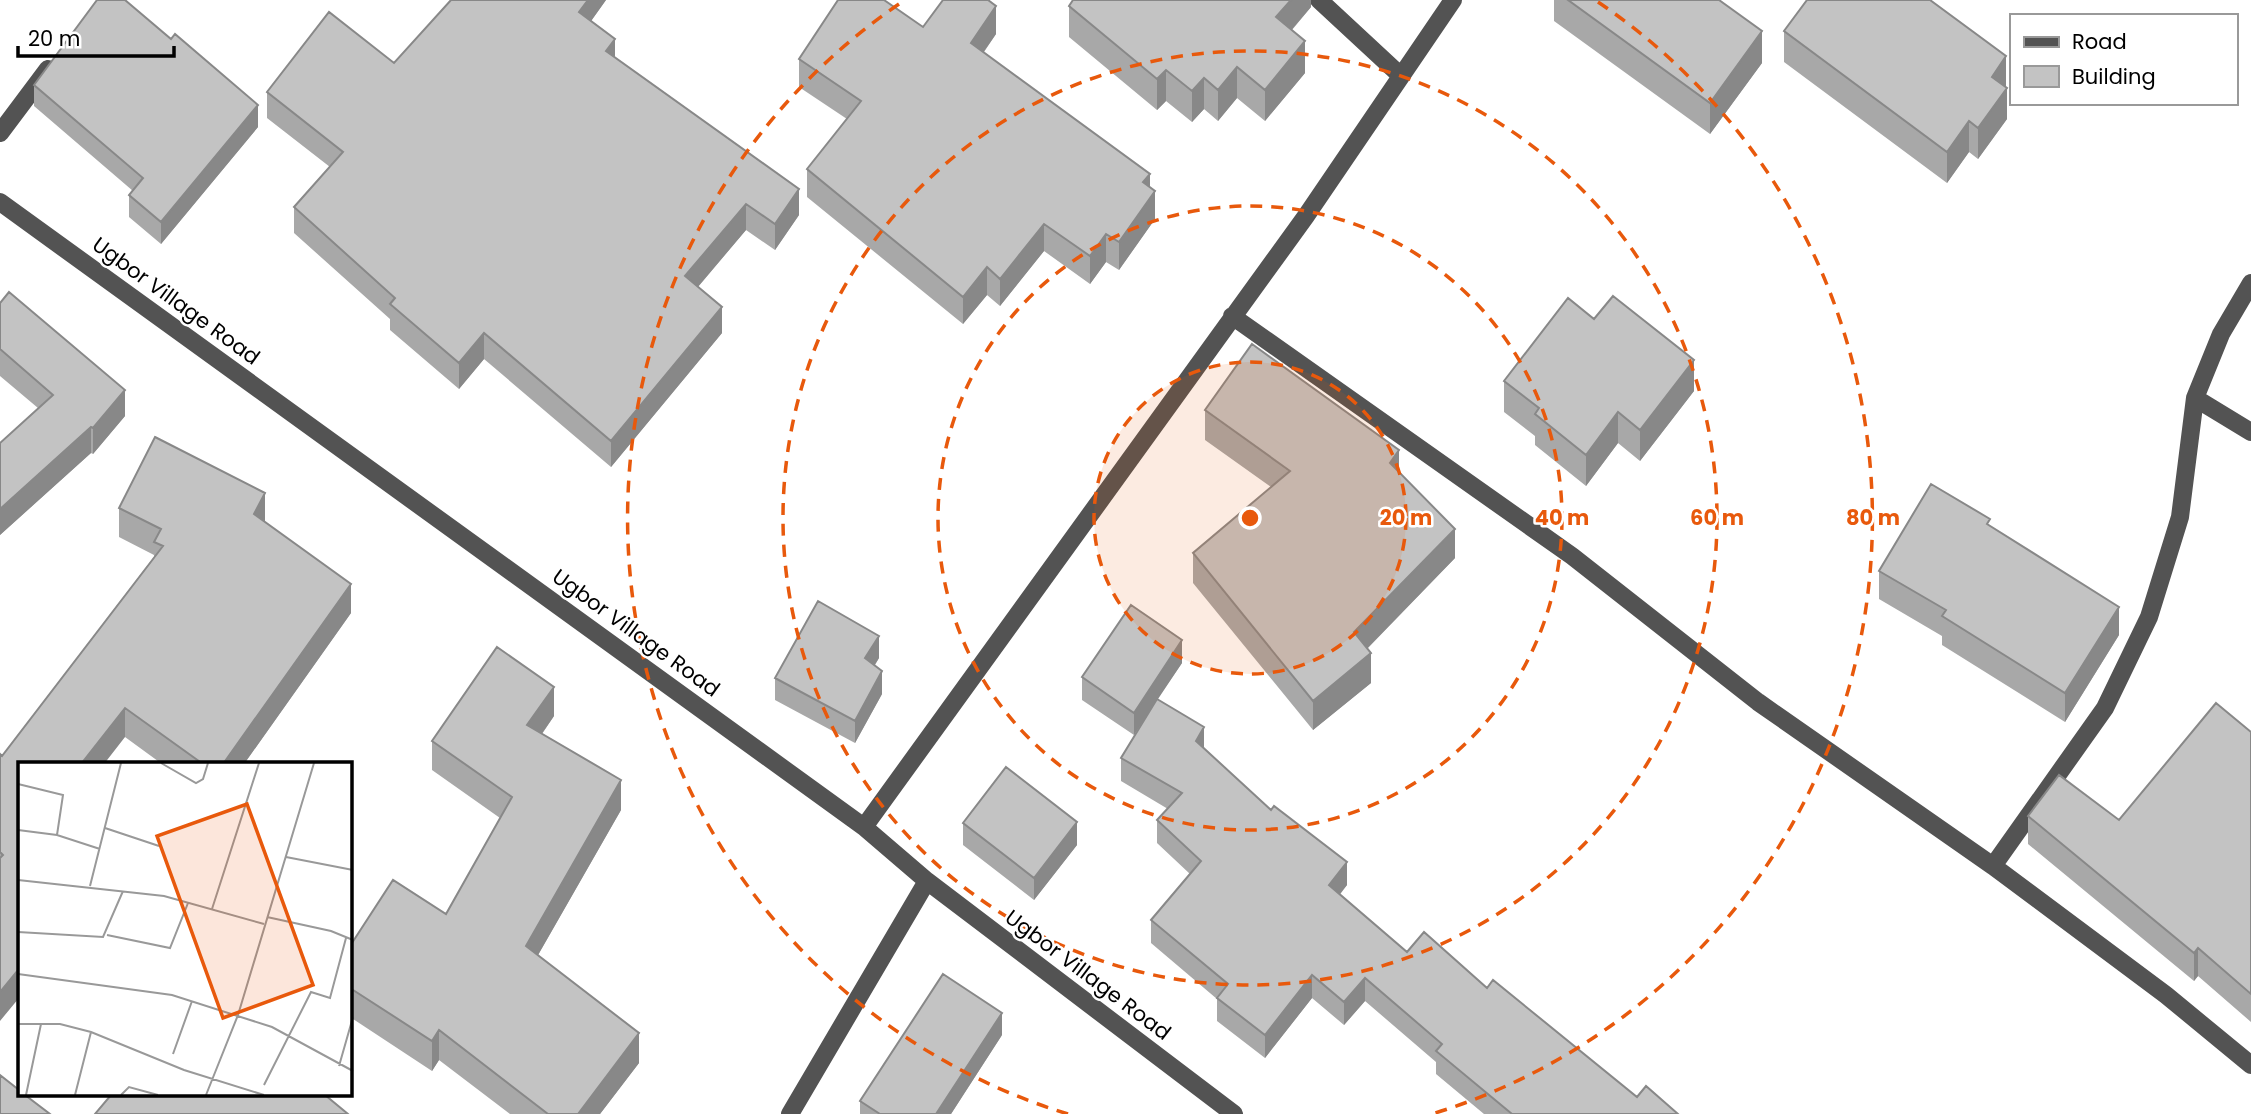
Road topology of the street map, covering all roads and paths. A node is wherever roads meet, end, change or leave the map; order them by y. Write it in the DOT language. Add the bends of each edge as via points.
graph roads {
  1 [pos="1319,0"];
  2 [pos="1453,0"];
  3 [pos="58,55"];
  4 [pos="1401,76"];
  5 [pos="0,133"];
  6 [pos="0,202"];
  7 [pos="2251,283"];
  8 [pos="1232,316"];
  9 [pos="2195,398"];
  10 [pos="2251,432"];
  11 [pos="864,827"];
  12 [pos="1993,866"];
  13 [pos="927,881"];
  14 [pos="2251,1065"];
  15 [pos="790,1114"];
  16 [pos="1234,1114"];
  1 -- 4 [label="street"];
  2 -- 4 [label="street"];
  3 -- 5 [label="street"];
  4 -- 8 [label="street"];
  6 -- 11 [label="street, Ugbor Village Road"];
  7 -- 9 [label="street" via="2221,334"];
  8 -- 11 [label="street"];
  8 -- 12 [label="street" via="1572,556 1758,702"];
  9 -- 10 [label="street"];
  9 -- 12 [label="street" via="2180,517 2149,617 2105,708"];
  11 -- 13 [label="street, Ugbor Village Road"];
  12 -- 14 [label="street" via="2166,995"];
  13 -- 15 [label="street"];
  13 -- 16 [label="street, Ugbor Village Road"];
}
